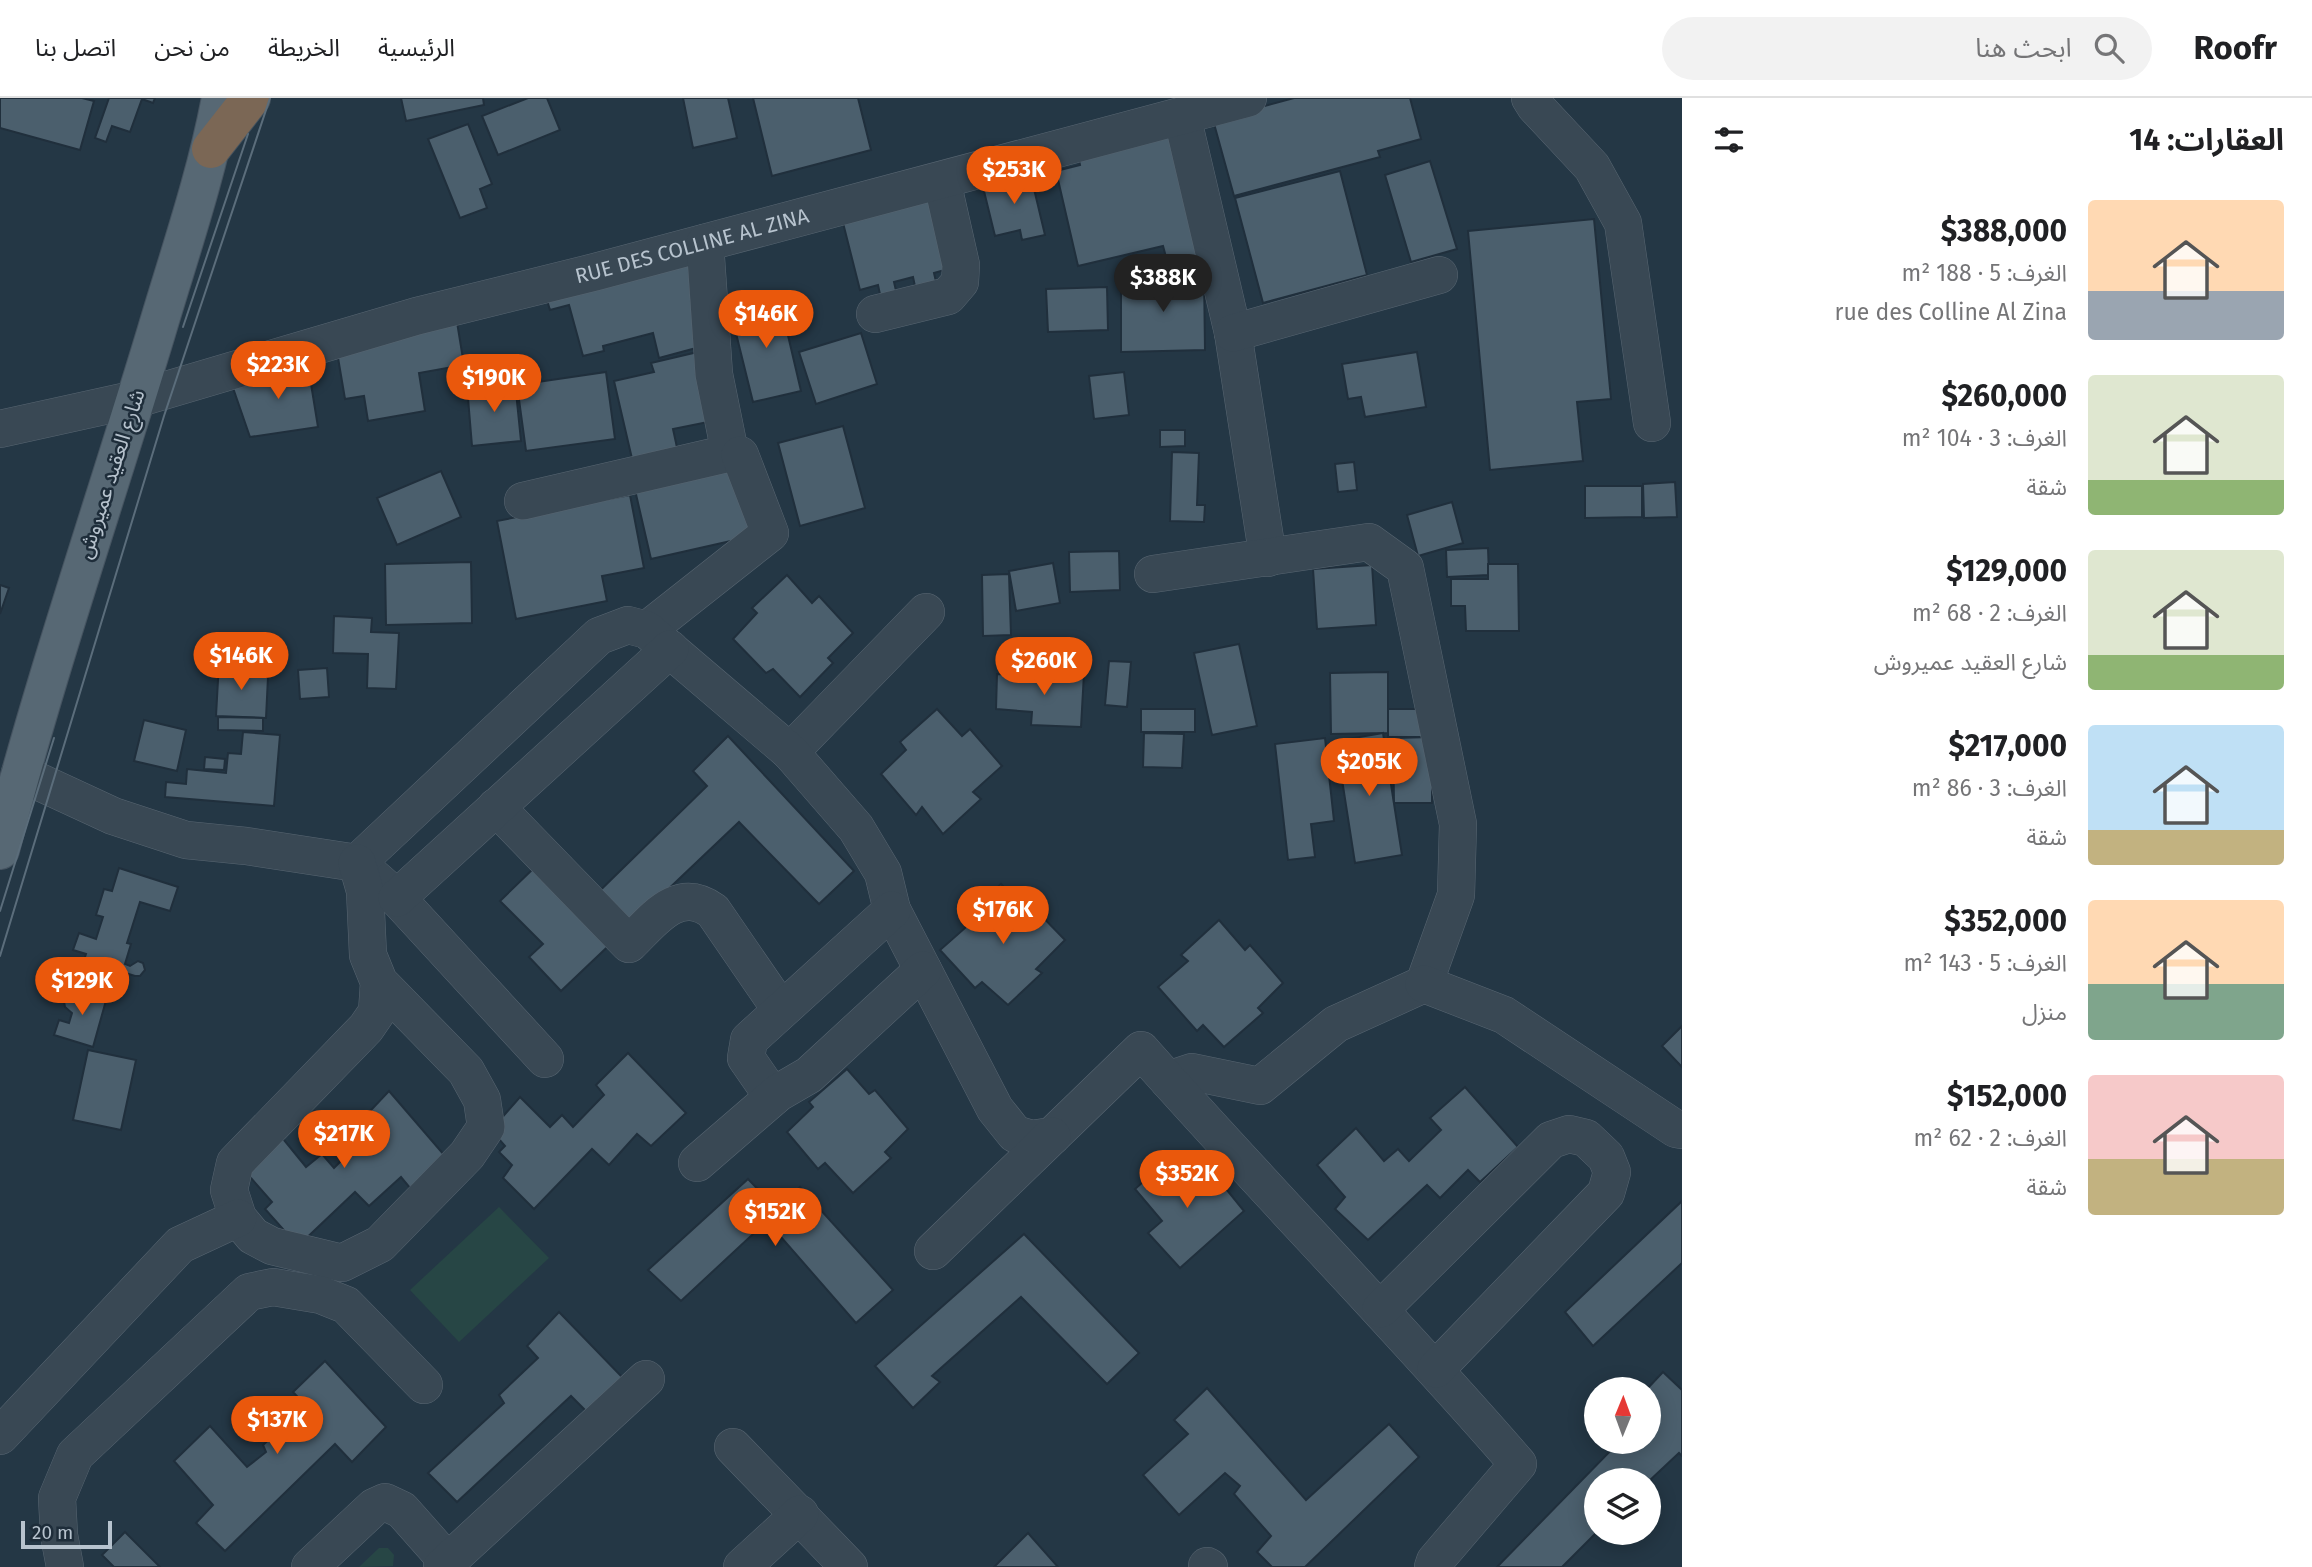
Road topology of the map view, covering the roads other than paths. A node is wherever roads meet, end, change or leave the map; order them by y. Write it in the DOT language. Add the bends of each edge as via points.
graph roads {
  1 [pos="221,98"];
  2 [pos="228,98"];
  3 [pos="251,98"];
  4 [pos="1248,98"];
  5 [pos="1530,98"];
  6 [pos="1182,116"];
  7 [pos="211,149"];
  8 [pos="942,181"];
  9 [pos="705,243"];
  10 [pos="1439,275"];
  11 [pos="875,314"];
  12 [pos="1233,333"];
  13 [pos="136,399"];
  14 [pos="1652,423"];
  15 [pos="0,429"];
  16 [pos="740,456"];
  17 [pos="523,501"];
  18 [pos="1268,558"];
  19 [pos="1153,574"];
  20 [pos="926,612"];
  21 [pos="658,640"];
  22 [pos="790,752"];
  23 [pos="20,773"];
  24 [pos="496,807"];
  25 [pos="0,814"];
  26 [pos="0,850"];
  27 [pos="357,863"];
  28 [pos="397,898"];
  29 [pos="892,911"];
  30 [pos="923,970"];
  31 [pos="379,982"];
  32 [pos="1424,984"];
  33 [pos="781,1010"];
  34 [pos="545,1059"];
  35 [pos="1168,1080"];
  36 [pos="773,1097"];
  37 [pos="1682,1130"];
  38 [pos="1052,1136"];
  39 [pos="697,1163"];
  40 [pos="238,1218"];
  41 [pos="933,1251"];
  42 [pos="1381,1310"];
  43 [pos="1436,1369"];
  44 [pos="646,1379"];
  45 [pos="424,1385"];
  46 [pos="0,1436"];
  47 [pos="733,1447"];
  48 [pos="800,1514"];
  49 [pos="445,1564"];
  50 [pos="65,1567"];
  51 [pos="310,1567"];
  52 [pos="743,1567"];
  53 [pos="849,1567"];
  54 [pos="1433,1567"];
  1 -- 7 [label="main road, شارع العقيد عميروش"];
  2 -- 7 [label="main road"];
  3 -- 7 [label="highway"];
  4 -- 6 [label="street, RUE DES COLLINE AL ZINA"];
  5 -- 14 [label="street" via="1592,167 1623,223"];
  6 -- 8 [label="street, RUE DES COLLINE AL ZINA"];
  6 -- 12 [label="street"];
  7 -- 13 [label="main road, شارع العقيد عميروش"];
  8 -- 9 [label="street, RUE DES COLLINE AL ZINA"];
  8 -- 11 [label="street" via="961,265 960,282 948,296"];
  9 -- 13 [label="street, RUE DES COLLINE AL ZINA" via="417,316"];
  9 -- 17 [label="street" via="714,374 730,453"];
  10 -- 12 [label="street"];
  12 -- 18 [label="street"];
  13 -- 15 [label="street, RUE DES COLLINE AL ZINA"];
  13 -- 23 [label="main road, شارع العقيد عميروش"];
  16 -- 21 [label="street" via="770,533"];
  18 -- 19 [label="street"];
  18 -- 32 [label="street" via="1369,542 1405,568 1458,824 1456,895"];
  20 -- 22 [label="street"];
  21 -- 22 [label="street"];
  21 -- 24 [label="street"];
  21 -- 27 [label="street" via="628,625 599,636"];
  22 -- 29 [label="street" via="856,828 883,873"];
  23 -- 25 [label="main road"];
  23 -- 26 [label="main road, شارع العقيد عميروش"];
  23 -- 27 [label="street" via="113,816 186,840"];
  24 -- 28 [label="street"];
  24 -- 33 [label="street" via="629,944 676,904 705,905"];
  27 -- 28 [label="street"];
  27 -- 31 [label="street" via="365,891 368,954"];
  28 -- 34 [label="street"];
  29 -- 30 [label="street"];
  29 -- 33 [label="street"];
  30 -- 36 [label="street" via="809,1075"];
  30 -- 38 [label="street" via="995,1110 1015,1134 1031,1139"];
  31 -- 40 [label="street" via="376,1012 366,1028 235,1163 229,1190"];
  31 -- 40 [label="street" via="467,1071 482,1100 486,1128 467,1154 380,1244 342,1263 272,1246 253,1236"];
  32 -- 35 [label="street" via="1336,1024 1260,1086 1192,1072"];
  32 -- 37 [label="street" via="1504,1015"];
  33 -- 36 [label="street" via="749,1040 746,1049 750,1066"];
  35 -- 38 [label="street" via="1141,1050"];
  35 -- 42 [label="street"];
  36 -- 39 [label="street"];
  38 -- 41 [label="street"];
  40 -- 46 [label="street" via="180,1245"];
  42 -- 43 [label="street"];
  42 -- 43 [label="street" via="1551,1140 1569,1134 1587,1138 1606,1157 1612,1172 1606,1193"];
  43 -- 54 [label="street" via="1518,1464"];
  44 -- 49 [label="street"];
  45 -- 50 [label="street" via="346,1305 321,1295 272,1287 249,1292 75,1455 57,1498"];
  47 -- 48 [label="street"];
  48 -- 52 [label="street"];
  48 -- 53 [label="street"];
  49 -- 51 [label="street" via="402,1510 385,1502"];
}
